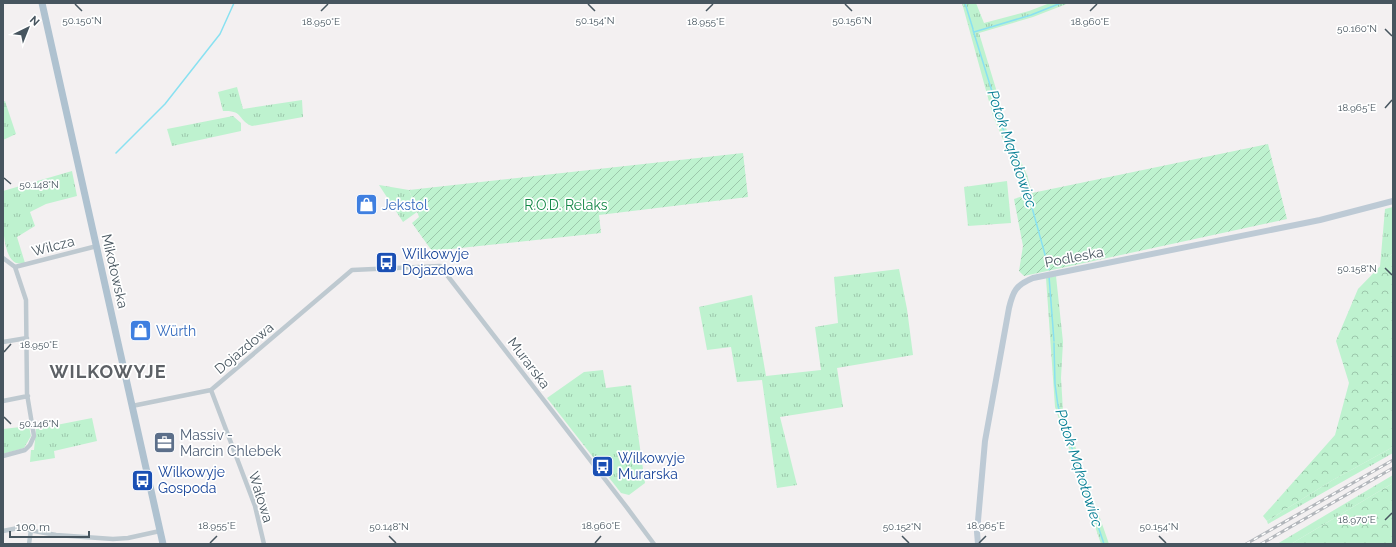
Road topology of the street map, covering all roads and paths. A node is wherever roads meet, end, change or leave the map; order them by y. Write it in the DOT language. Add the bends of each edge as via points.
graph roads {
  1 [pos="42,3"];
  2 [pos="1393,201"];
  3 [pos="97,246"];
  4 [pos="3,258"];
  5 [pos="15,267"];
  6 [pos="352,270"];
  7 [pos="27,338"];
  8 [pos="3,342"];
  9 [pos="211,390"];
  10 [pos="28,396"];
  11 [pos="3,401"];
  12 [pos="132,406"];
  13 [pos="3,456"];
  14 [pos="31,530"];
  15 [pos="3,531"];
  16 [pos="160,531"];
  17 [pos="29,544"];
  18 [pos="163,544"];
  19 [pos="264,544"];
  20 [pos="654,544"];
  21 [pos="978,544"];
  1 -- 3 [label="main road, Mikołowska"];
  2 -- 21 [label="street, Podleska" via="1313,222 1033,278 1017,287 1009,308 985,441"];
  3 -- 5 [label="street, Wilcza"];
  3 -- 12 [label="main road, Mikołowska"];
  4 -- 5 [label="street"];
  5 -- 7 [label="street" via="26,300"];
  6 -- 9 [label="street, Dojazdowa"];
  6 -- 20 [label="street, Murarska" via="440,266"];
  7 -- 8 [label="street"];
  7 -- 10 [label="street"];
  9 -- 12 [label="street, Dojazdowa"];
  9 -- 19 [label="street, Wałowa" via="255,506"];
  10 -- 11 [label="street"];
  10 -- 13 [label="street" via="34,436 25,450"];
  12 -- 16 [label="main road, Mikołowska"];
  14 -- 15 [label="street" via="18,528"];
  14 -- 16 [label="street" via="56,535 113,539"];
  14 -- 17 [label="street"];
  16 -- 18 [label="main road, Mikołowska"];
}
